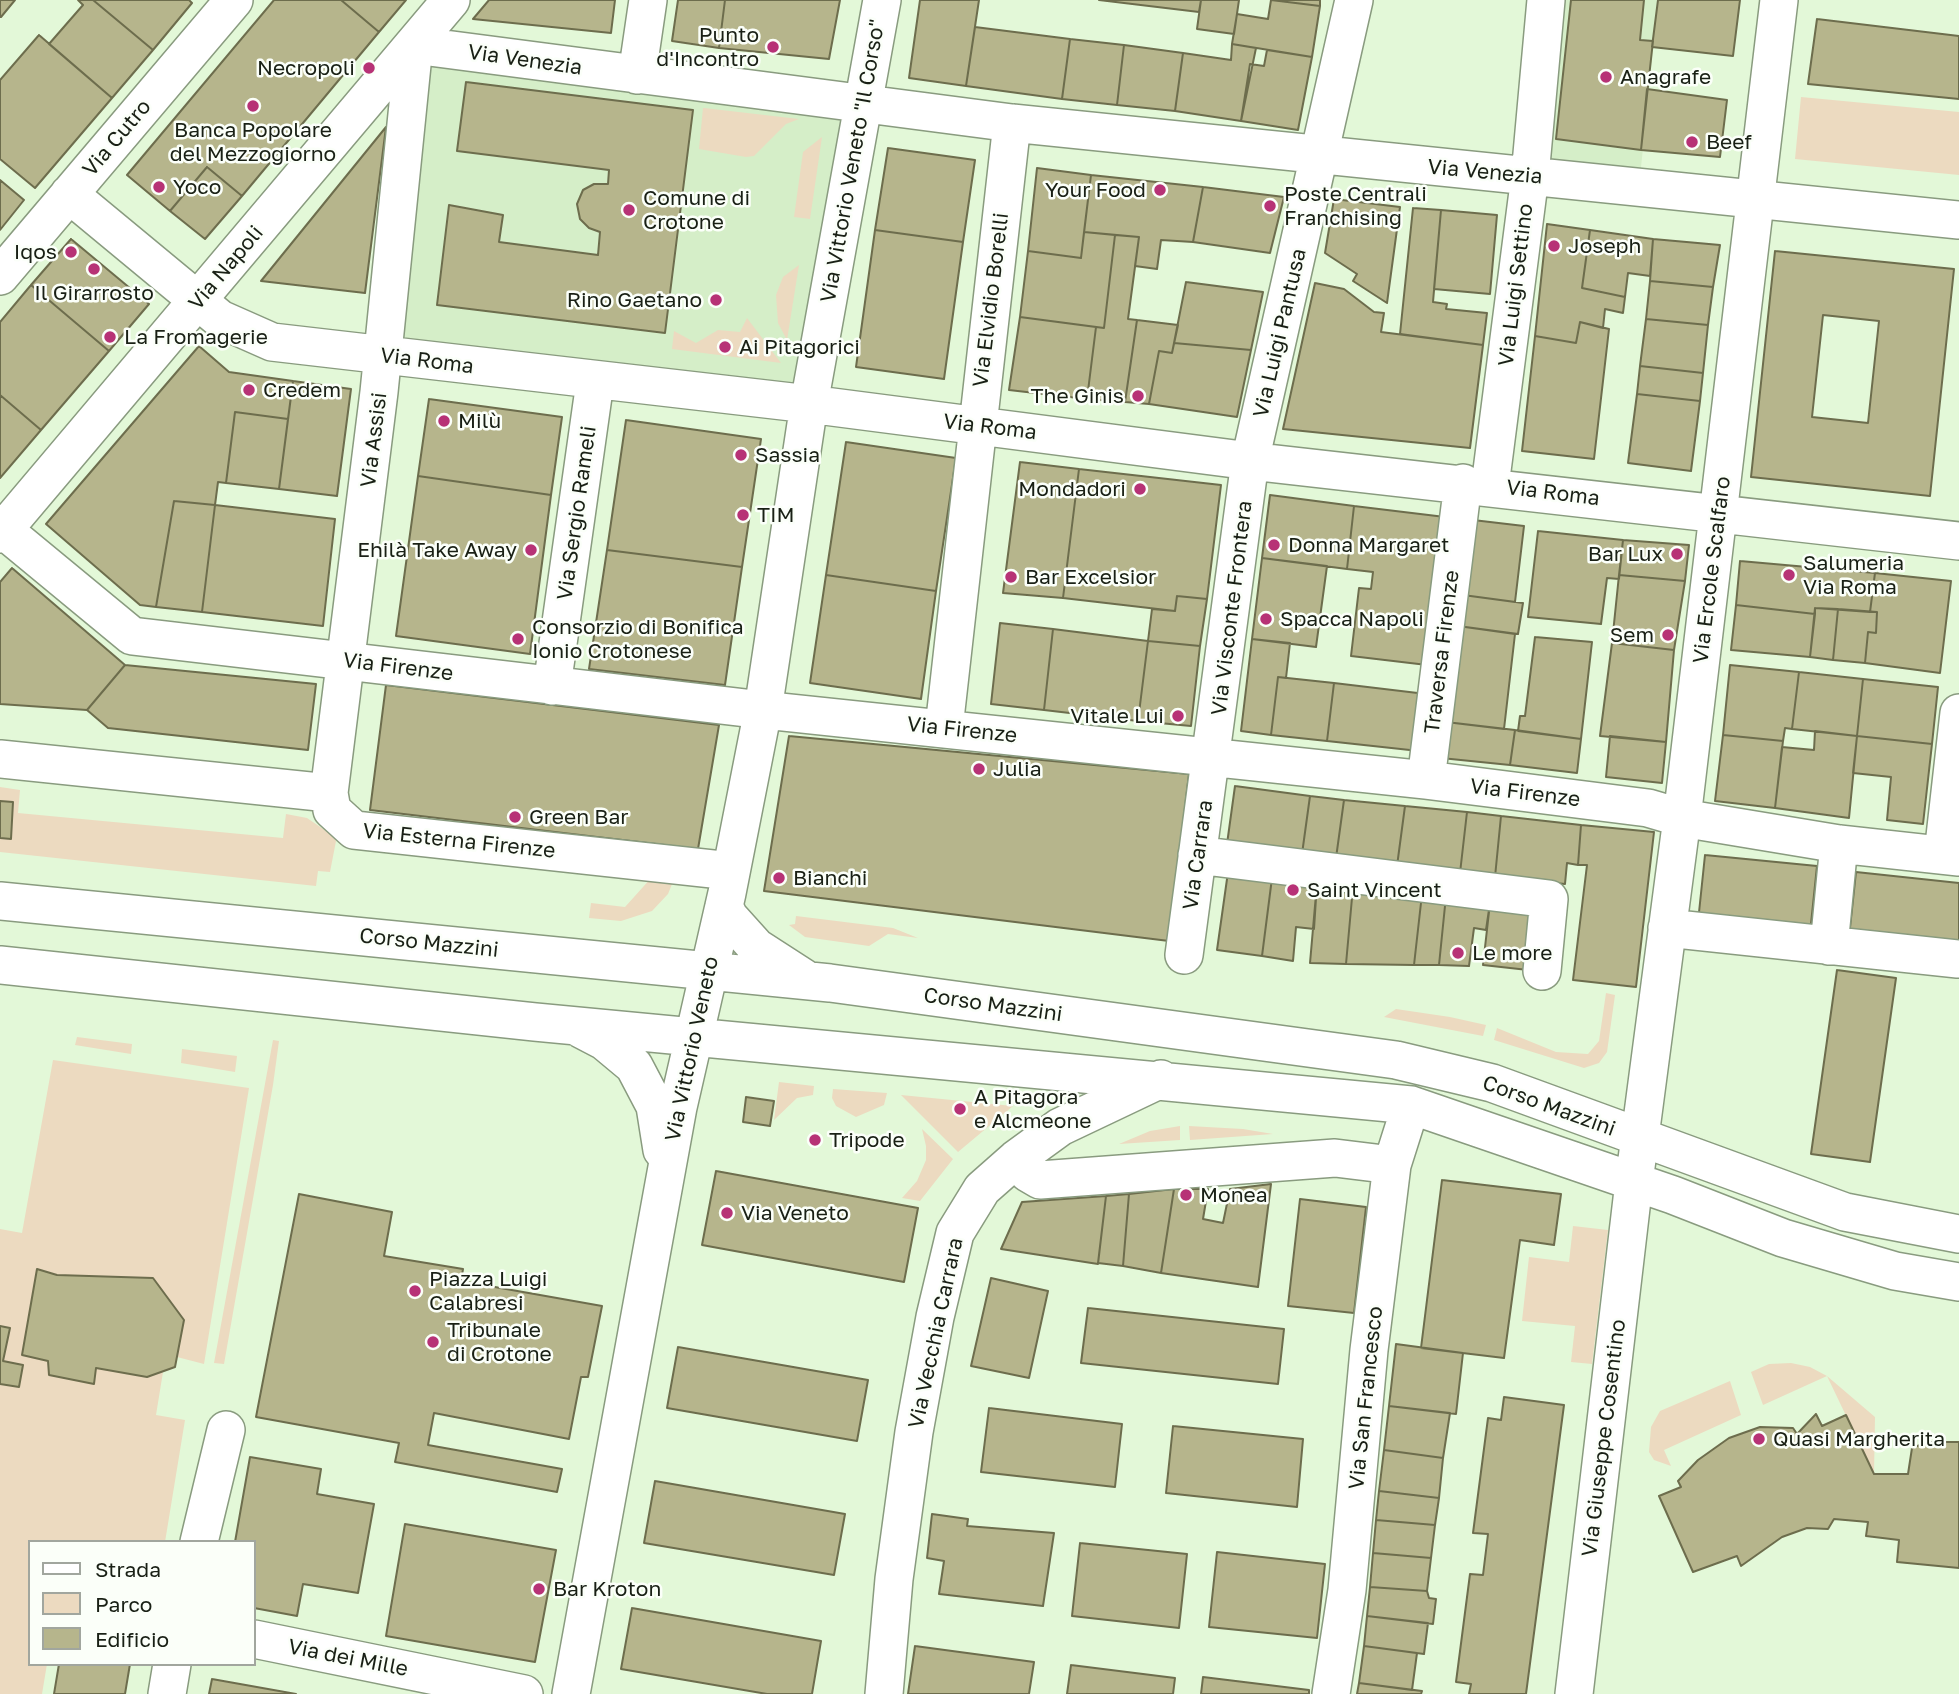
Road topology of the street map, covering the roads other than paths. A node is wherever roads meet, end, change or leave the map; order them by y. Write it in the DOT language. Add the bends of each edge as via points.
graph roads {
  1 [pos="234,0"];
  2 [pos="451,0"];
  3 [pos="648,0"];
  4 [pos="882,0"];
  5 [pos="1354,0"];
  6 [pos="1546,0"];
  7 [pos="1779,0"];
  8 [pos="414,45"];
  9 [pos="636,75"];
  10 [pos="863,104"];
  11 [pos="1012,123"];
  12 [pos="1320,156"];
  13 [pos="1530,176"];
  14 [pos="69,194"];
  15 [pos="1756,198"];
  16 [pos="1959,220"];
  17 [pos="0,276"];
  18 [pos="197,302"];
  19 [pos="383,356"];
  20 [pos="595,382"];
  21 [pos="809,404"];
  22 [pos="977,426"];
  23 [pos="1250,461"];
  24 [pos="1477,484"];
  25 [pos="1720,513"];
  26 [pos="1,530"];
  27 [pos="1959,541"];
  28 [pos="347,661"];
  29 [pos="552,685"];
  30 [pos="763,710"];
  31 [pos="1959,713"];
  32 [pos="944,728"];
  33 [pos="1213,756"];
  34 [pos="0,759"];
  35 [pos="1426,780"];
  36 [pos="329,793"];
  37 [pos="1682,818"];
  38 [pos="1839,844"];
  39 [pos="1197,855"];
  40 [pos="1951,856"];
  41 [pos="727,889"];
  42 [pos="0,901"];
  43 [pos="1667,928"];
  44 [pos="1829,946"];
  45 [pos="1184,955"];
  46 [pos="1958,959"];
  47 [pos="0,965"];
  48 [pos="708,971"];
  49 [pos="1542,971"];
  50 [pos="807,981"];
  51 [pos="577,1027"];
  52 [pos="694,1036"];
  53 [pos="1162,1079"];
  54 [pos="1411,1105"];
  55 [pos="1640,1139"];
  56 [pos="1016,1159"];
  57 [pos="1392,1165"];
  58 [pos="1634,1182"];
  59 [pos="664,1183"];
  60 [pos="1959,1234"];
  61 [pos="1959,1282"];
  62 [pos="226,1430"];
  63 [pos="199,1540"];
  64 [pos="256,1639"];
  65 [pos="172,1666"];
  66 [pos="167,1694"];
  67 [pos="524,1694"];
  68 [pos="570,1694"];
  69 [pos="884,1694"];
  70 [pos="1331,1694"];
  71 [pos="1574,1694"];
  1 -- 14 [label="street, Via Cutro"];
  2 -- 8 [label="street, Via Napoli"];
  3 -- 9 [label="street"];
  4 -- 10 [label="street, Via Vittorio Veneto \"Il Corso\""];
  5 -- 12 [label="street, Via Luigi Pantusa"];
  6 -- 13 [label="street, Via Luigi Settino"];
  7 -- 15 [label="street, Via Ercole Scalfaro"];
  8 -- 9 [label="street, Via Venezia"];
  8 -- 18 [label="street, Via Napoli"];
  8 -- 19 [label="street, Via Assisi"];
  9 -- 10 [label="street, Via Venezia"];
  10 -- 11 [label="street, Via Venezia"];
  10 -- 21 [label="street, Via Vittorio Veneto \"Il Corso\""];
  11 -- 12 [label="street, Via Venezia"];
  11 -- 22 [label="street, Via Elvidio Borelli"];
  12 -- 13 [label="street, Via Venezia"];
  12 -- 23 [label="street, Via Luigi Pantusa"];
  13 -- 15 [label="street, Via Venezia"];
  13 -- 24 [label="street, Via Luigi Settino"];
  14 -- 17 [label="street, Via Cutro"];
  14 -- 18 [label="street, Via Roma"];
  15 -- 16 [label="street, Via Venezia"];
  15 -- 25 [label="street, Via Ercole Scalfaro"];
  18 -- 19 [label="street, Via Roma" via="244,332 272,342"];
  18 -- 26 [label="street, Via Napoli"];
  19 -- 20 [label="street, Via Roma"];
  19 -- 28 [label="street, Via Assisi"];
  20 -- 21 [label="street, Via Roma"];
  20 -- 29 [label="street, Via Sergio Rameli"];
  21 -- 22 [label="street, Via Roma"];
  21 -- 30 [label="street, Via Vittorio Veneto"];
  22 -- 23 [label="street, Via Roma"];
  22 -- 32 [label="street, Via Elvidio Borelli"];
  23 -- 24 [label="street, Via Roma"];
  23 -- 33 [label="street, Via Visconte Frontera"];
  24 -- 25 [label="street, Via Roma"];
  24 -- 35 [label="street, Traversa Firenze"];
  25 -- 27 [label="street, Via Roma"];
  25 -- 37 [label="street, Via Ercole Scalfaro"];
  26 -- 28 [label="street, Via Firenze" via="132,636"];
  28 -- 29 [label="street, Via Firenze"];
  28 -- 36 [label="street, Via Assisi"];
  29 -- 30 [label="street, Via Firenze"];
  30 -- 32 [label="street, Via Firenze"];
  30 -- 41 [label="street, Via Vittorio Veneto"];
  31 -- 40 [label="street"];
  32 -- 33 [label="street, Via Firenze"];
  33 -- 35 [label="street, Via Firenze"];
  33 -- 39 [label="street, Via Carrara"];
  34 -- 36 [label="street"];
  35 -- 37 [label="street, Via Firenze" via="1648,808"];
  36 -- 41 [label="street, Via Esterna Firenze" via="332,810 354,830"];
  37 -- 38 [label="street, Via Firenze"];
  37 -- 43 [label="street, Via Ercole Scalfaro"];
  38 -- 40 [label="street, Via Firenze"];
  38 -- 44 [label="street"];
  39 -- 45 [label="street, Via Carrara"];
  39 -- 49 [label="street" via="1549,899"];
  41 -- 48 [label="street, Via Vittorio Veneto"];
  41 -- 50 [label="street" via="729,917 756,947"];
  42 -- 48 [label="street, Corso Mazzini"];
  43 -- 44 [label="street"];
  43 -- 55 [label="street, Via Ercole Scalfaro"];
  44 -- 46 [label="street"];
  47 -- 51 [label="street, Corso Mazzini"];
  48 -- 50 [label="street, Corso Mazzini"];
  48 -- 52 [label="street, Via Vittorio Veneto"];
  50 -- 55 [label="street, Corso Mazzini" via="1396,1059 1492,1083"];
  51 -- 52 [label="street, Corso Mazzini"];
  51 -- 59 [label="street" via="624,1056 643,1081 655,1106"];
  52 -- 53 [label="street, Corso Mazzini"];
  52 -- 59 [label="street, Via Vittorio Veneto"];
  53 -- 54 [label="street, Corso Mazzini"];
  53 -- 56 [label="street, Via Vecchia Carrara" via="1059,1127"];
  54 -- 57 [label="street, Via San Francesco"];
  54 -- 58 [label="street, Corso Mazzini"];
  55 -- 58 [label="street, Via Giuseppe Cosentino"];
  55 -- 60 [label="street, Corso Mazzini" via="1845,1212"];
  56 -- 57 [label="street" via="1041,1180 1335,1158"];
  56 -- 69 [label="street, Via Vecchia Carrara" via="982,1189 955,1233 943,1281 914,1432"];
  57 -- 70 [label="street, Via San Francesco" via="1347,1590"];
  58 -- 61 [label="street, Corso Mazzini" via="1783,1238 1895,1270"];
  58 -- 71 [label="street, Via Giuseppe Cosentino"];
  59 -- 68 [label="street, Via Vittorio Veneto"];
  62 -- 63 [label="street"];
  64 -- 67 [label="street, Via dei Mille"];
  65 -- 66 [label="street"];
}
